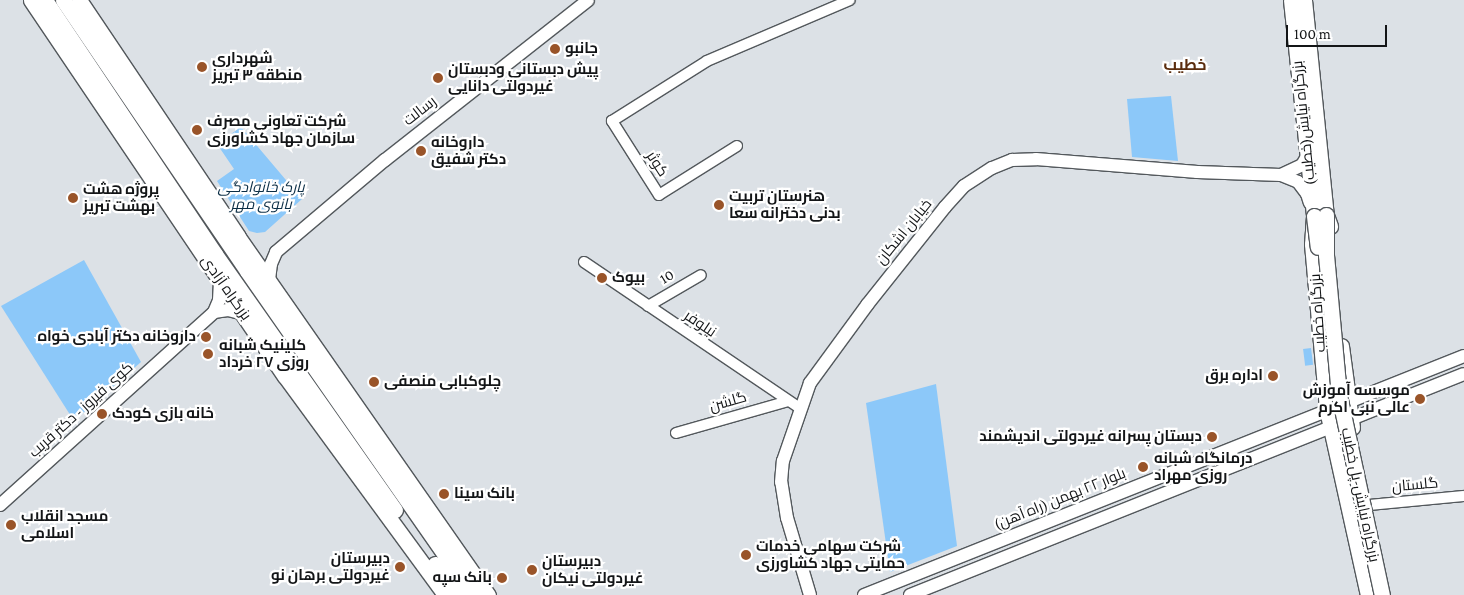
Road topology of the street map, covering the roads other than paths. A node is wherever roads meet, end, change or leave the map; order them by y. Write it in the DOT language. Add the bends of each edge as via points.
graph roads {
  1 [pos="31,0"];
  2 [pos="45,0"];
  3 [pos="63,0"];
  4 [pos="79,0"];
  5 [pos="588,0"];
  6 [pos="850,0"];
  7 [pos="1291,0"];
  8 [pos="1304,0"];
  9 [pos="737,146"];
  10 [pos="1308,155"];
  11 [pos="1281,175"];
  12 [pos="1320,215"];
  13 [pos="276,252"];
  14 [pos="250,254"];
  15 [pos="584,262"];
  16 [pos="701,274"];
  17 [pos="220,279"];
  18 [pos="269,280"];
  19 [pos="648,306"];
  20 [pos="288,308"];
  21 [pos="214,312"];
  22 [pos="251,314"];
  23 [pos="1340,338"];
  24 [pos="294,339"];
  25 [pos="1320,340"];
  26 [pos="1464,356"];
  27 [pos="1343,358"];
  28 [pos="1322,360"];
  29 [pos="1464,374"];
  30 [pos="788,400"];
  31 [pos="1348,402"];
  32 [pos="801,409"];
  33 [pos="1327,410"];
  34 [pos="1351,419"];
  35 [pos="1330,427"];
  36 [pos="676,433"];
  37 [pos="1362,472"];
  38 [pos="1342,476"];
  39 [pos="1464,496"];
  40 [pos="0,505"];
  41 [pos="1369,505"];
  42 [pos="445,595"];
  43 [pos="458,595"];
  44 [pos="473,595"];
  45 [pos="488,595"];
  46 [pos="810,595"];
  47 [pos="864,595"];
  48 [pos="910,595"];
  49 [pos="1368,595"];
  50 [pos="1374,595"];
  51 [pos="1382,595"];
  52 [pos="1386,595"];
  1 -- 17 [label="highway, بزرگراه آزادی"];
  2 -- 22 [label="highway, بزرگراه آزادی"];
  3 -- 24 [label="highway, بزرگراه آزادی"];
  4 -- 14 [label="highway"];
  5 -- 13 [label="main road, رسالت" via="385,160"];
  6 -- 9 [label="street, کوثر" via="706,61 612,121 659,195"];
  7 -- 10 [label="highway, بزرگراه نیایش(خطیب)"];
  8 -- 12 [label="highway, بزرگراه نیایش(خطیب)"];
  10 -- 11 [label="main road" via="1302,165"];
  10 -- 12 [label="highway, بزرگراه نیایش(خطیب)"];
  11 -- 12 [label="main road" via="1298,182"];
  11 -- 32 [label="main road, خیابان اشکان" via="1036,159 1012,160 992,168 964,186 944,207 810,383"];
  12 -- 23 [label="highway, بزرگراه خطیب" via="1332,234"];
  12 -- 25 [label="highway, بزرگراه خطیب" via="1312,244"];
  12 -- 50 [label="highway, بزرگراه نیایش-پل خطیب, bridge" via="1333,396"];
  12 -- 51 [label="highway, بزرگراه نیایش-پل خطیب, bridge" via="1340,396"];
  13 -- 14 [label="main road"];
  13 -- 18 [label="main road"];
  14 -- 18 [label="highway"];
  15 -- 19 [label="street, نیلوفر"];
  16 -- 19 [label="street, 10"];
  17 -- 21 [label="main road" via="219,300"];
  17 -- 22 [label="highway, بزرگراه آزادی" via="233,298"];
  18 -- 20 [label="highway"];
  19 -- 30 [label="street, نیلوفر"];
  20 -- 24 [label="highway"];
  20 -- 45 [label="highway"];
  21 -- 22 [label="main road" via="228,310"];
  21 -- 40 [label="main road, کوی فیروز - دکتر قریب"];
  22 -- 42 [label="highway, بزرگراه آزادی" via="369,494 388,514"];
  22 -- 43 [label="highway, بزرگراه آزادی"];
  23 -- 25 [label="highway" via="1335,349 1329,350"];
  23 -- 27 [label="highway, بزرگراه خطیب"];
  24 -- 44 [label="highway, بزرگراه آزادی"];
  25 -- 28 [label="highway, بزرگراه خطیب"];
  26 -- 31 [label="main road, بلوار ۲۲ بهمن (راه آهن)"];
  27 -- 28 [label="highway" via="1337,353 1330,353"];
  27 -- 31 [label="highway, بزرگراه خطیب"];
  28 -- 33 [label="highway, بزرگراه خطیب"];
  29 -- 34 [label="main road"];
  30 -- 32 [label="street, نیلوفر"];
  30 -- 36 [label="street, گلشن"];
  31 -- 33 [label="main road, بلوار ۲۲ بهمن (راه آهن)"];
  31 -- 34 [label="highway, بزرگراه خطیب"];
  32 -- 46 [label="main road, خیابان اشکان" via="782,461 781,482 787,518"];
  33 -- 35 [label="highway, بزرگراه خطیب"];
  33 -- 47 [label="main road, بلوار ۲۲ بهمن (راه آهن)"];
  34 -- 35 [label="main road"];
  34 -- 37 [label="highway, بزرگراه خطیب"];
  35 -- 38 [label="highway, بزرگراه خطیب"];
  35 -- 48 [label="main road"];
  37 -- 38 [label="highway"];
  37 -- 41 [label="highway, بزرگراه خطیب"];
  38 -- 49 [label="highway, بزرگراه خطیب"];
  39 -- 41 [label="street, گلستان"];
  41 -- 52 [label="highway, بزرگراه خطیب"];
}
